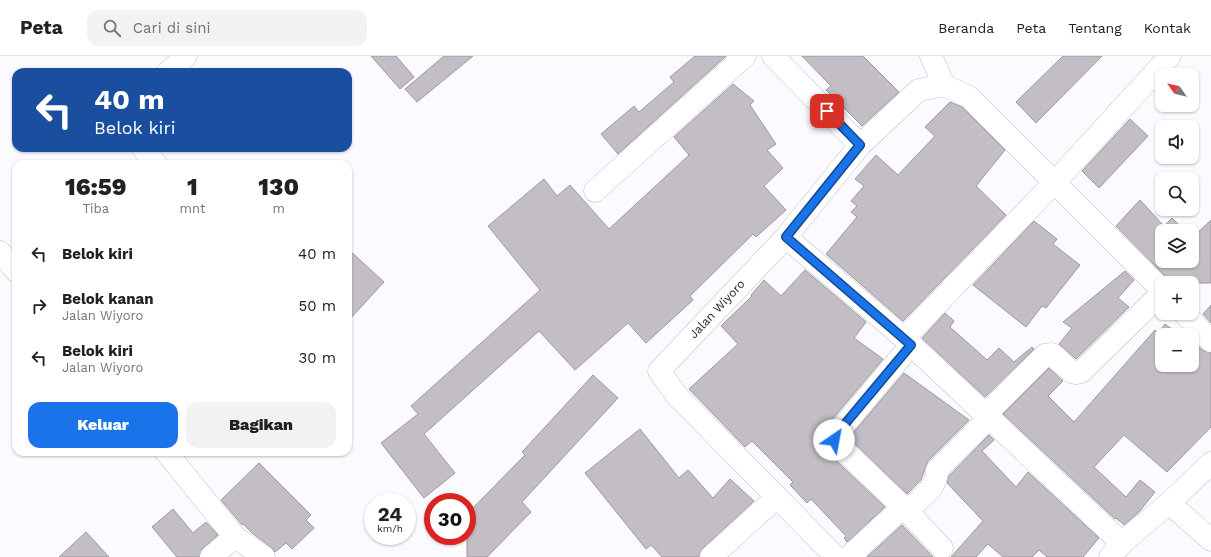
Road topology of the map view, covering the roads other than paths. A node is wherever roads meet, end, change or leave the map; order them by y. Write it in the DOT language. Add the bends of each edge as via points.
graph roads {
  1 [pos="186,56"];
  2 [pos="745,56"];
  3 [pos="773,56"];
  4 [pos="931,56"];
  5 [pos="1170,56"];
  6 [pos="172,68"];
  7 [pos="944,85"];
  8 [pos="860,145"];
  9 [pos="146,152"];
  10 [pos="153,160"];
  11 [pos="1054,182"];
  12 [pos="594,190"];
  13 [pos="786,237"];
  14 [pos="0,252"];
  15 [pos="12,266"];
  16 [pos="1155,285"];
  17 [pos="1155,299"];
  18 [pos="1191,320"];
  19 [pos="1211,341"];
  20 [pos="907,342"];
  21 [pos="987,416"];
  22 [pos="169,456"];
  23 [pos="1211,463"];
  24 [pos="777,497"];
  25 [pos="1169,503"];
  26 [pos="905,509"];
  27 [pos="235,537"];
  28 [pos="1211,540"];
  29 [pos="942,548"];
  30 [pos="1116,550"];
  31 [pos="211,557"];
  32 [pos="264,557"];
  33 [pos="711,557"];
  34 [pos="836,557"];
  35 [pos="849,557"];
  1 -- 6 [label="street"];
  2 -- 12 [label="street"];
  3 -- 8 [label="street"];
  4 -- 7 [label="street"];
  5 -- 11 [label="street"];
  7 -- 8 [label="street, Jalan Wiyoro" via="919,90"];
  7 -- 11 [label="street" via="969,97"];
  8 -- 13 [label="street, Jalan Wiyoro"];
  9 -- 10 [label="street"];
  11 -- 16 [label="street"];
  11 -- 20 [label="street"];
  13 -- 20 [label="street"];
  13 -- 24 [label="street, Jalan Wiyoro" via="659,371 678,397"];
  14 -- 15 [label="street"];
  17 -- 21 [label="street" via="1080,372 1072,372 1048,353"];
  18 -- 19 [label="street"];
  20 -- 21 [label="street"];
  20 -- 26 [label="street" via="834,437 834,440"];
  21 -- 26 [label="street" via="937,470 938,478 934,485"];
  21 -- 30 [label="street"];
  22 -- 27 [label="street"];
  23 -- 25 [label="street"];
  24 -- 33 [label="street"];
  24 -- 34 [label="street, Jalan Wiyoro"];
  25 -- 28 [label="street"];
  25 -- 30 [label="street"];
  26 -- 29 [label="street"];
  26 -- 35 [label="street"];
  27 -- 31 [label="street"];
  27 -- 32 [label="street"];
}
